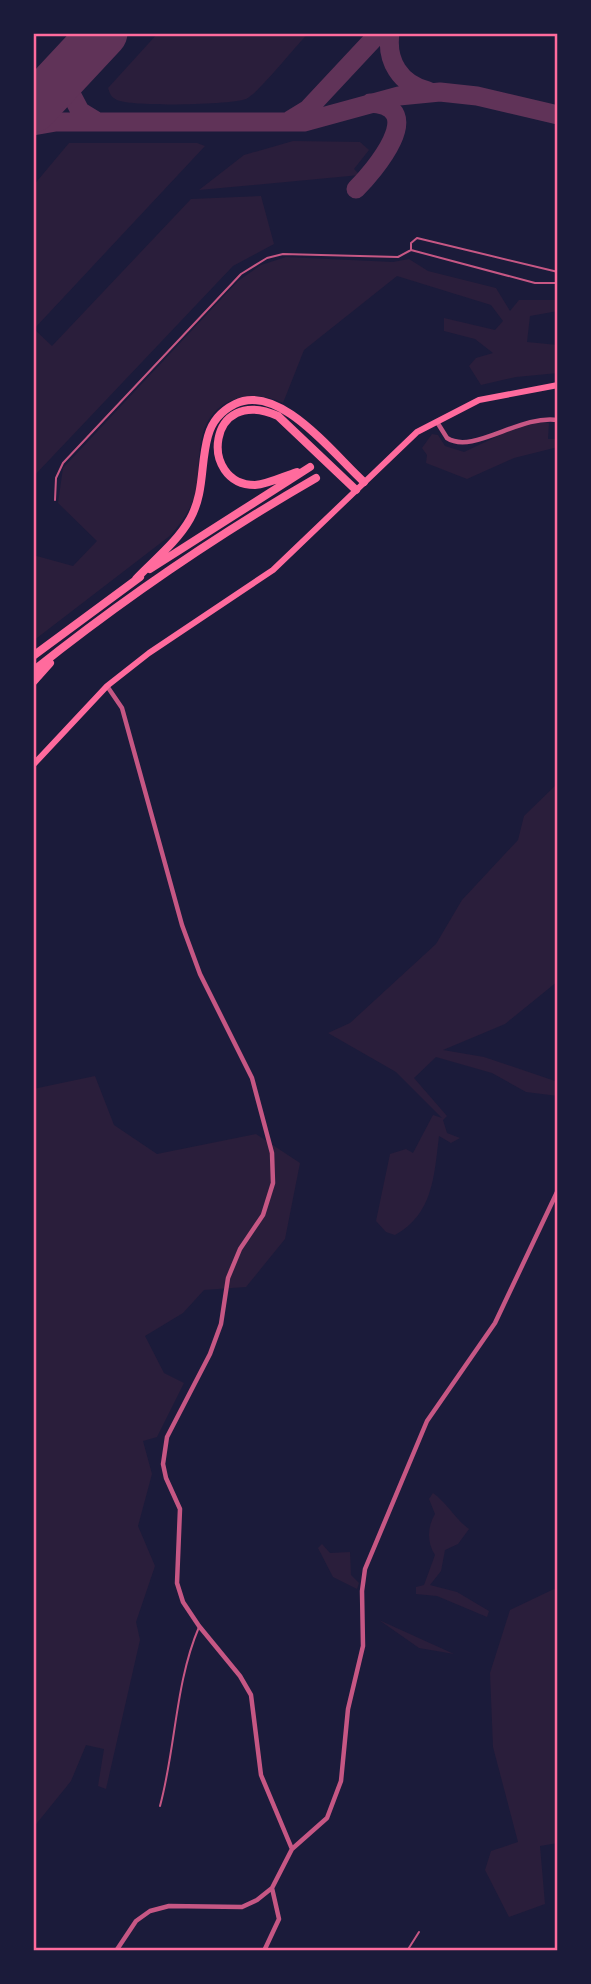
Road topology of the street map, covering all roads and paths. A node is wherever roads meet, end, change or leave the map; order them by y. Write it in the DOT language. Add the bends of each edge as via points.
graph roads {
  1 [pos="411,250"];
  2 [pos="558,272"];
  3 [pos="558,283"];
  4 [pos="558,385"];
  5 [pos="436,420"];
  6 [pos="558,420"];
  7 [pos="316,478"];
  8 [pos="364,482"];
  9 [pos="356,490"];
  10 [pos="55,500"];
  11 [pos="136,579"];
  12 [pos="61,649"];
  13 [pos="33,656"];
  14 [pos="33,671"];
  15 [pos="33,682"];
  16 [pos="107,686"];
  17 [pos="33,765"];
  18 [pos="558,1190"];
  19 [pos="199,1626"];
  20 [pos="160,1806"];
  21 [pos="292,1849"];
  22 [pos="272,1888"];
  23 [pos="419,1933"];
  24 [pos="116,1951"];
  25 [pos="264,1951"];
  26 [pos="407,1951"];
  1 -- 2 [label="lane" via="412,240 421,238"];
  1 -- 3 [label="lane" via="535,282"];
  1 -- 10 [label="lane" via="398,257 284,254 246,270 63,463"];
  4 -- 5 [label="main road" via="479,400"];
  5 -- 6 [label="street" via="447,438 468,444 518,423"];
  5 -- 8 [label="main road" via="397,448"];
  7 -- 12 [label="highway" via="192,555"];
  8 -- 9 [label="main road"];
  8 -- 11 [label="highway" via="275,403 264,399 238,402 220,414 209,433 202,485 189,519"];
  9 -- 11 [label="highway" via="294,428 263,409 238,412 217,438 222,465 239,481 255,485 310,467"];
  9 -- 16 [label="main road" via="273,570"];
  11 -- 13 [label="highway"];
  12 -- 14 [label="highway"];
  12 -- 15 [label="highway"];
  16 -- 17 [label="main road"];
  16 -- 19 [label="street" via="122,708 182,925 200,974 252,1078 272,1153 273,1183 263,1216 240,1249 228,1278 221,1324 210,1354 163,1451 166,1478 180,1509 177,1583"];
  18 -- 21 [label="street" via="500,1314 427,1421 365,1569 363,1646 348,1709 337,1796 327,1818"];
  19 -- 20 [label="lane" via="181,1684"];
  19 -- 21 [label="street" via="251,1695 261,1775"];
  21 -- 22 [label="street"];
  22 -- 24 [label="street" via="242,1907 169,1906 150,1911 136,1921"];
  22 -- 25 [label="street" via="279,1919"];
  23 -- 26 [label="lane"];
}
